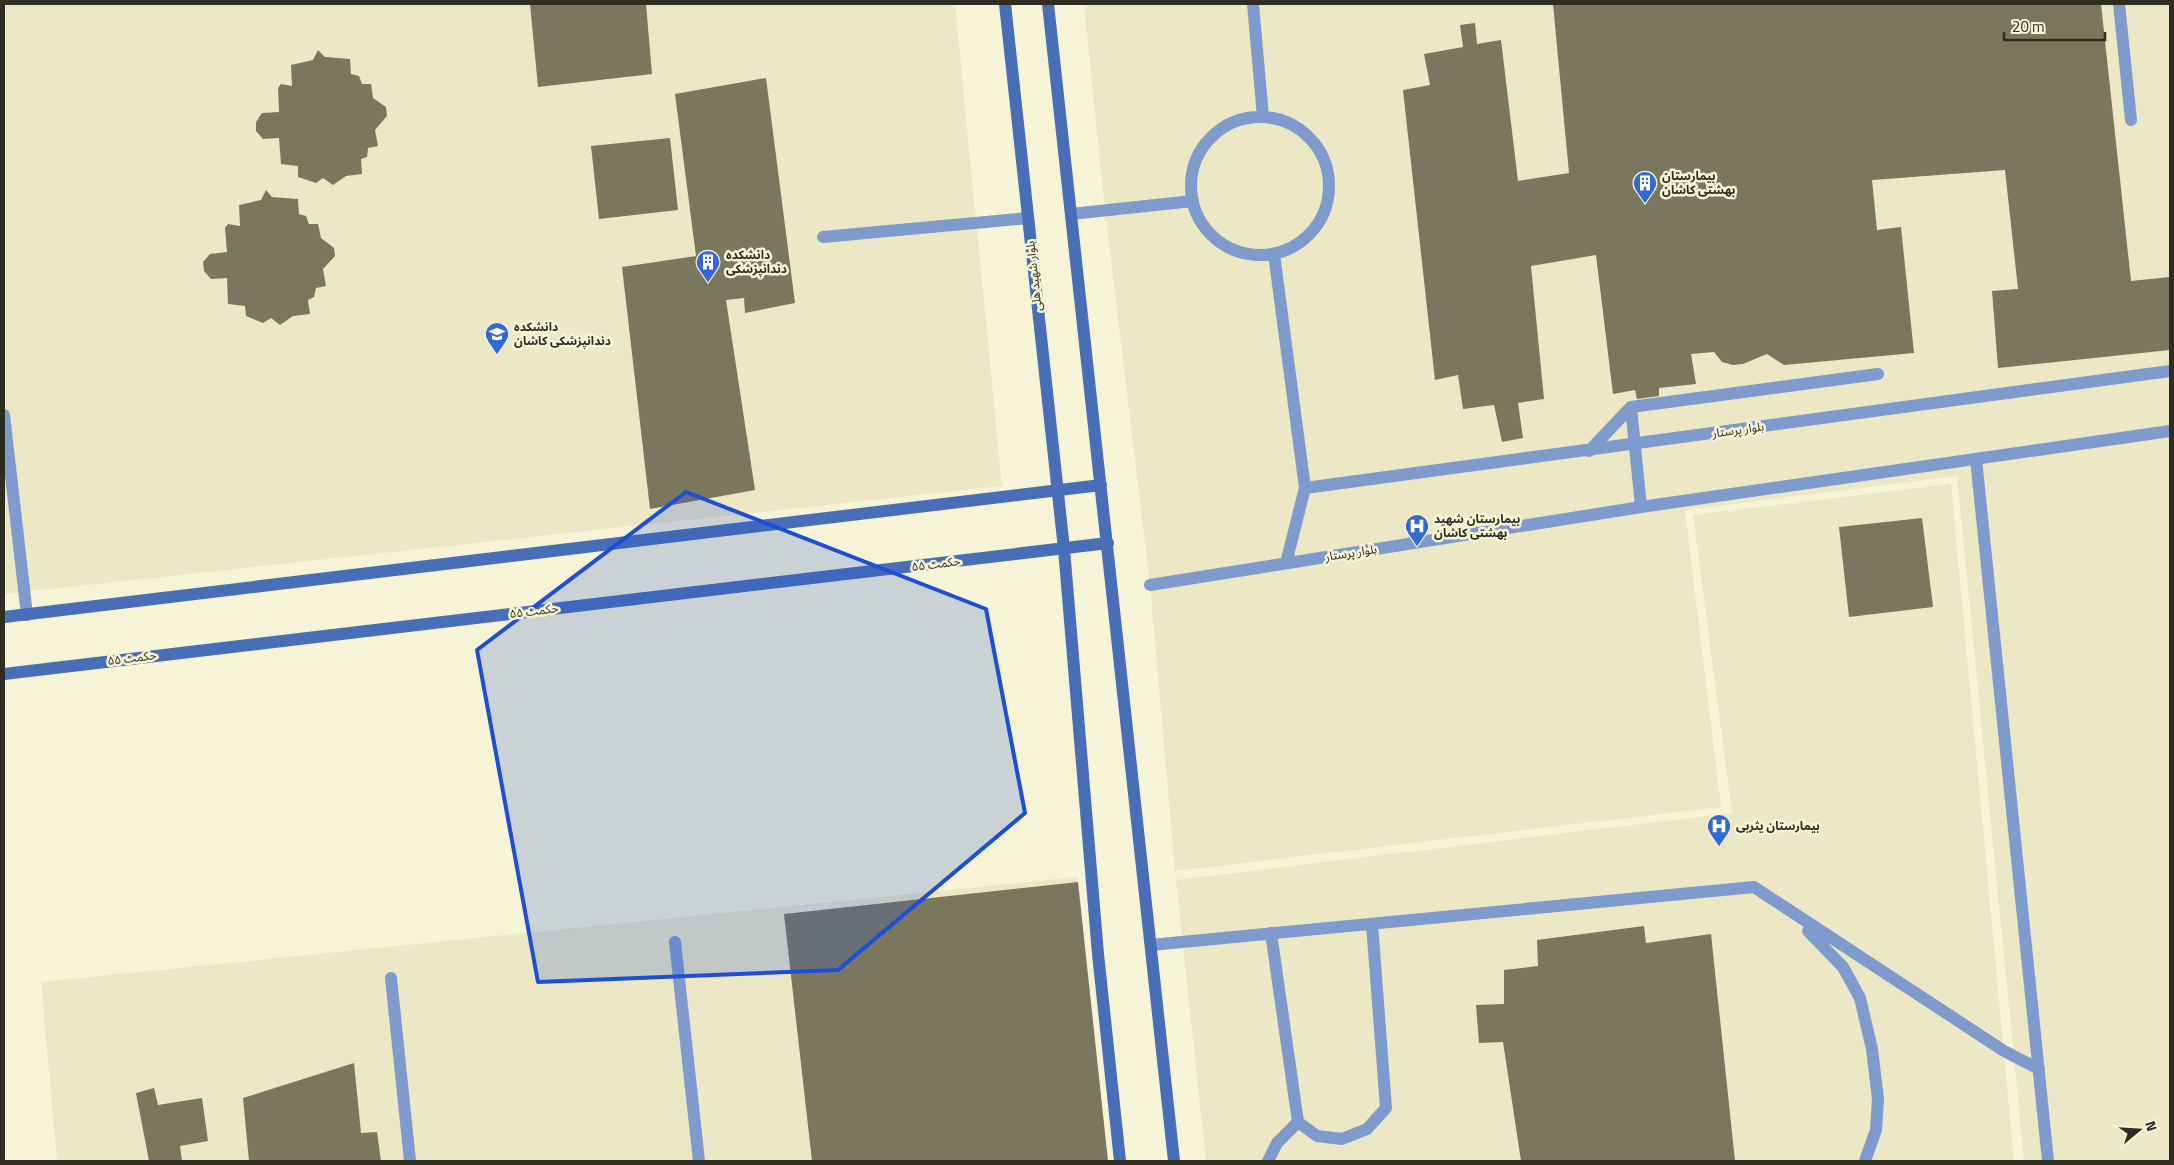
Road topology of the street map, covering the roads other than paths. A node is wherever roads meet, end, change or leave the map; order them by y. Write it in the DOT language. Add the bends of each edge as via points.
graph roads {
  1 [pos="1005,4"];
  2 [pos="1048,4"];
  3 [pos="1253,4"];
  4 [pos="2119,4"];
  5 [pos="1263,116"];
  6 [pos="2131,120"];
  7 [pos="1193,201"];
  8 [pos="1071,214"];
  9 [pos="1028,218"];
  10 [pos="823,237"];
  11 [pos="1274,254"];
  12 [pos="2170,371"];
  13 [pos="1878,374"];
  14 [pos="1630,407"];
  15 [pos="4,414"];
  16 [pos="2170,431"];
  17 [pos="1634,445"];
  18 [pos="1589,451"];
  19 [pos="1976,459"];
  20 [pos="1101,485"];
  21 [pos="1305,488"];
  22 [pos="1056,492"];
  23 [pos="1641,507"];
  24 [pos="1108,543"];
  25 [pos="1064,549"];
  26 [pos="1286,563"];
  27 [pos="1150,585"];
  28 [pos="27,615"];
  29 [pos="4,617"];
  30 [pos="4,674"];
  31 [pos="1754,887"];
  32 [pos="1372,924"];
  33 [pos="1271,933"];
  34 [pos="675,942"];
  35 [pos="1151,945"];
  36 [pos="391,978"];
  37 [pos="2039,1069"];
  38 [pos="1298,1122"];
  39 [pos="410,1161"];
  40 [pos="699,1161"];
  41 [pos="1120,1161"];
  42 [pos="1174,1161"];
  43 [pos="1268,1161"];
  44 [pos="1865,1161"];
  45 [pos="2048,1161"];
  1 -- 9 [label="street, بلوار شهید هلی"];
  2 -- 8 [label="street"];
  3 -- 5 [label="street"];
  4 -- 6 [label="street"];
  5 -- 7 [label="street" via="1240,119 1220,129 1204,145 1194,166"];
  5 -- 11 [label="street" via="1285,121 1305,133 1320,150 1328,172 1329,195 1323,217 1310,236 1290,249"];
  7 -- 8 [label="street"];
  7 -- 11 [label="street" via="1206,231 1224,246 1245,255"];
  8 -- 20 [label="street"];
  9 -- 10 [label="street"];
  9 -- 22 [label="street, بلوار شهید هلی"];
  11 -- 21 [label="street"];
  12 -- 17 [label="street, بلوار پرستار"];
  13 -- 14 [label="street"];
  14 -- 17 [label="street"];
  14 -- 18 [label="street"];
  15 -- 28 [label="street"];
  16 -- 19 [label="street, بلوار پرستار"];
  17 -- 18 [label="street, بلوار پرستار"];
  17 -- 23 [label="street"];
  18 -- 21 [label="street, بلوار پرستار"];
  19 -- 23 [label="street, بلوار پرستار"];
  19 -- 37 [label="street"];
  20 -- 22 [label="street"];
  20 -- 24 [label="street"];
  21 -- 26 [label="street"];
  22 -- 25 [label="street, بلوار شهید هلی"];
  22 -- 28 [label="street"];
  23 -- 26 [label="street, بلوار پرستار"];
  24 -- 25 [label="street, حکمت ۵۵"];
  24 -- 35 [label="street"];
  25 -- 30 [label="street, حکمت ۵۵"];
  25 -- 41 [label="street, بلوار شهید هلی" via="1098,954"];
  26 -- 27 [label="street, بلوار پرستار"];
  28 -- 29 [label="street"];
  31 -- 32 [label="street"];
  31 -- 37 [label="street" via="2004,1051"];
  31 -- 44 [label="street" via="1785,909 1820,942 1842,967 1860,998 1872,1049 1878,1099 1876,1130"];
  32 -- 33 [label="street"];
  32 -- 38 [label="street" via="1386,1108 1367,1129 1342,1139 1318,1136"];
  33 -- 35 [label="street"];
  33 -- 38 [label="street"];
  34 -- 40 [label="street"];
  35 -- 42 [label="street"];
  36 -- 39 [label="street"];
  37 -- 45 [label="street"];
  38 -- 43 [label="street" via="1277,1142"];
}
